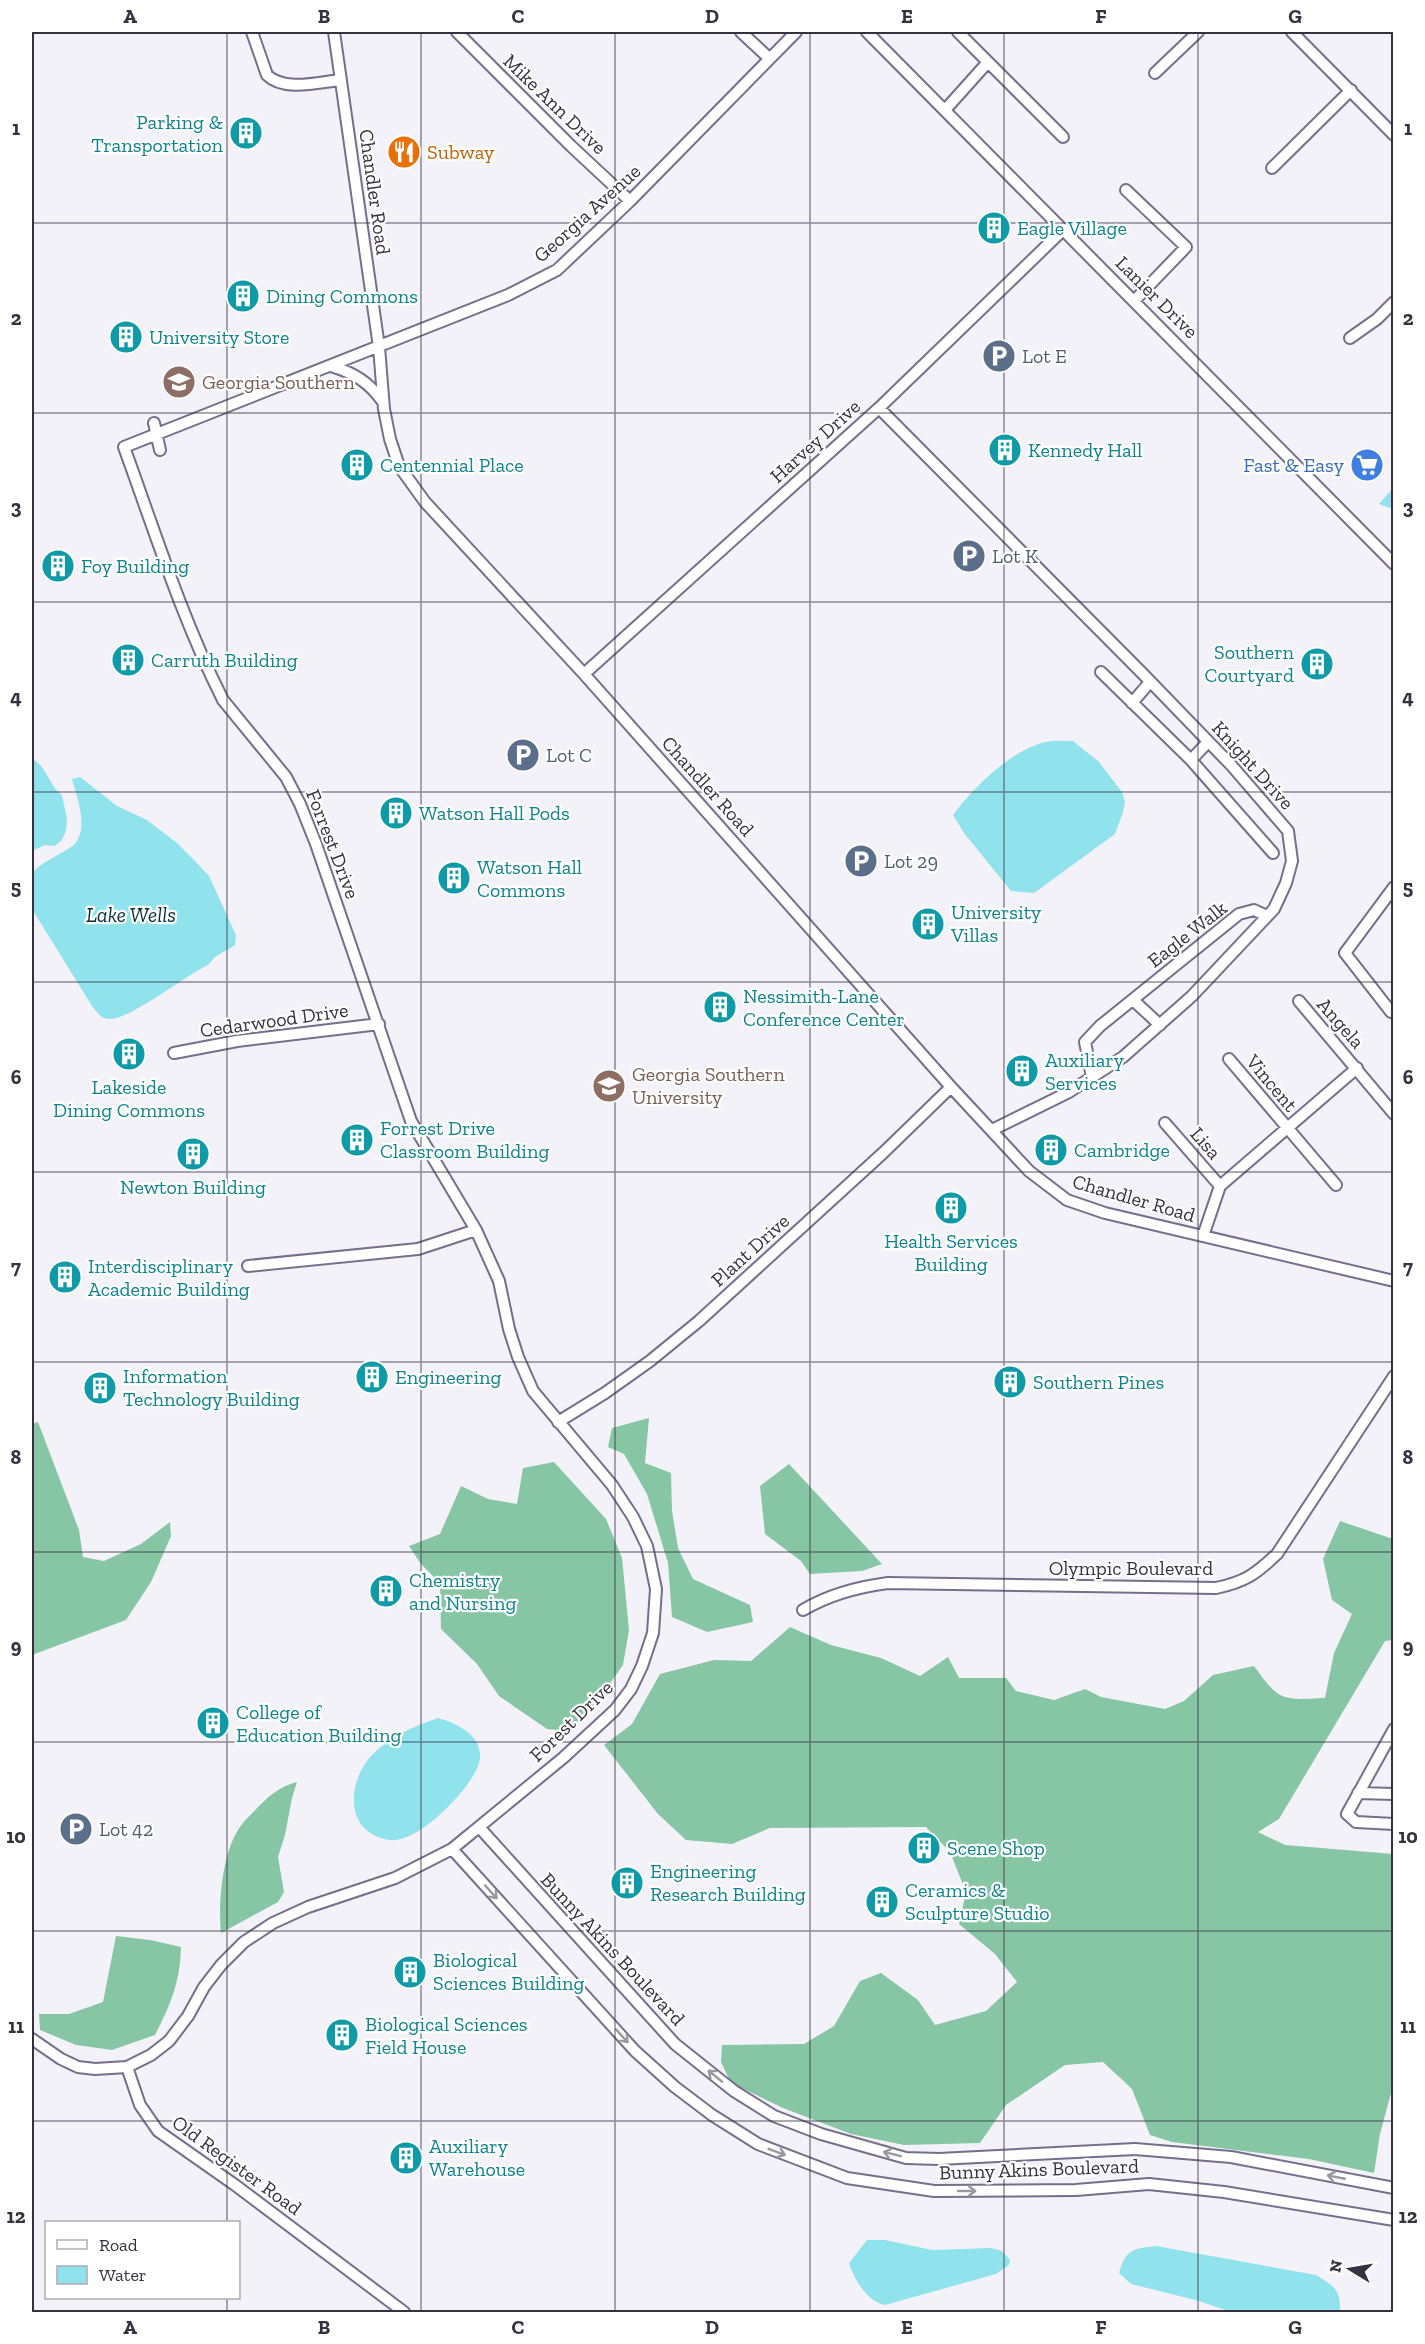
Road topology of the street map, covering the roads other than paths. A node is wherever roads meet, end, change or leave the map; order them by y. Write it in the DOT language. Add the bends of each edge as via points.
graph roads {
  1 [pos="252,32"];
  2 [pos="334,32"];
  3 [pos="457,32"];
  4 [pos="741,32"];
  5 [pos="796,32"];
  6 [pos="867,32"];
  7 [pos="958,32"];
  8 [pos="1198,32"];
  9 [pos="1292,32"];
  10 [pos="769,58"];
  11 [pos="988,62"];
  12 [pos="1155,73"];
  13 [pos="340,80"];
  14 [pos="1351,90"];
  15 [pos="945,110"];
  16 [pos="1394,135"];
  17 [pos="1063,136"];
  18 [pos="1272,168"];
  19 [pos="1126,190"];
  20 [pos="630,201"];
  21 [pos="1064,229"];
  22 [pos="1135,300"];
  23 [pos="1394,302"];
  24 [pos="1350,338"];
  25 [pos="379,347"];
  26 [pos="331,366"];
  27 [pos="384,403"];
  28 [pos="879,408"];
  29 [pos="155,429"];
  30 [pos="124,447"];
  31 [pos="160,450"];
  32 [pos="1394,564"];
  33 [pos="1101,672"];
  34 [pos="584,674"];
  35 [pos="1150,682"];
  36 [pos="1132,703"];
  37 [pos="1208,742"];
  38 [pos="1191,760"];
  39 [pos="1273,853"];
  40 [pos="1394,887"];
  41 [pos="1267,915"];
  42 [pos="1133,1000"];
  43 [pos="1299,1001"];
  44 [pos="1393,1012"];
  45 [pos="379,1024"];
  46 [pos="1160,1024"];
  47 [pos="174,1053"];
  48 [pos="1229,1059"];
  49 [pos="1357,1068"];
  50 [pos="1092,1077"];
  51 [pos="951,1087"];
  52 [pos="1394,1113"];
  53 [pos="1165,1123"];
  54 [pos="992,1130"];
  55 [pos="1288,1130"];
  56 [pos="1336,1185"];
  57 [pos="1220,1186"];
  58 [pos="476,1230"];
  59 [pos="1203,1236"];
  60 [pos="248,1266"];
  61 [pos="1394,1281"];
  62 [pos="1394,1376"];
  63 [pos="558,1422"];
  64 [pos="802,1610"];
  65 [pos="1394,1729"];
  66 [pos="1358,1793"];
  67 [pos="1394,1794"];
  68 [pos="1394,1824"];
  69 [pos="479,1827"];
  70 [pos="452,1849"];
  71 [pos="32,2039"];
  72 [pos="128,2067"];
  73 [pos="1394,2188"];
  74 [pos="1393,2216"];
  75 [pos="404,2313"];
  1 -- 13 [label="street" via="272,80 293,84"];
  2 -- 13 [label="street, Chandler Road"];
  3 -- 20 [label="street, Mike Ann Drive"];
  4 -- 10 [label="street"];
  5 -- 10 [label="street, Georgia Avenue"];
  6 -- 15 [label="street, Lanier Drive"];
  7 -- 11 [label="street"];
  8 -- 12 [label="street"];
  9 -- 14 [label="street"];
  10 -- 20 [label="street, Georgia Avenue"];
  11 -- 15 [label="street"];
  11 -- 17 [label="street"];
  13 -- 25 [label="street, Chandler Road"];
  14 -- 16 [label="street"];
  14 -- 18 [label="street"];
  15 -- 21 [label="street, Lanier Drive"];
  19 -- 22 [label="street" via="1186,246"];
  20 -- 25 [label="street, Georgia Avenue" via="557,270 508,295"];
  21 -- 22 [label="street, Lanier Drive"];
  21 -- 28 [label="street, Harvey Drive"];
  22 -- 32 [label="street, Lanier Drive"];
  23 -- 24 [label="street"];
  25 -- 26 [label="street, Georgia Avenue"];
  25 -- 27 [label="street, Chandler Road"];
  26 -- 27 [label="street" via="366,382"];
  26 -- 29 [label="street, Georgia Avenue"];
  27 -- 34 [label="street, Chandler Road" via="399,466 425,502"];
  28 -- 34 [label="street, Harvey Drive"];
  28 -- 35 [label="street, Knight Drive"];
  29 -- 30 [label="street, Georgia Avenue"];
  29 -- 31 [label="street"];
  30 -- 45 [label="street, Forrest Drive" via="200,654 223,700 286,777 300,804"];
  33 -- 36 [label="street"];
  34 -- 51 [label="street, Chandler Road"];
  35 -- 36 [label="street"];
  35 -- 37 [label="street, Knight Drive"];
  36 -- 38 [label="street"];
  37 -- 38 [label="street"];
  37 -- 41 [label="street, Knight Drive" via="1288,831 1292,861 1274,909"];
  38 -- 39 [label="street"];
  40 -- 44 [label="street" via="1345,953"];
  41 -- 42 [label="street, Eagle Walk" via="1254,910 1239,914"];
  41 -- 46 [label="street, Knight Drive" via="1192,996"];
  42 -- 46 [label="street"];
  42 -- 50 [label="street, Eagle Walk" via="1085,1042"];
  43 -- 49 [label="street, Angela"];
  45 -- 47 [label="street, Cedarwood Drive" via="237,1041"];
  45 -- 58 [label="street, Forrest Drive" via="411,1121"];
  46 -- 50 [label="street, Knight Drive" via="1123,1057"];
  48 -- 55 [label="street, Vincent"];
  49 -- 52 [label="street, Angela"];
  49 -- 55 [label="street"];
  50 -- 54 [label="street, Knight Drive"];
  51 -- 54 [label="street, Chandler Road"];
  51 -- 63 [label="street, Plant Drive" via="699,1321 651,1361"];
  53 -- 57 [label="street, Lisa"];
  54 -- 59 [label="street, Chandler Road" via="1029,1171 1067,1200"];
  55 -- 56 [label="street, Vincent"];
  55 -- 57 [label="street"];
  57 -- 59 [label="street"];
  58 -- 60 [label="street" via="418,1249"];
  58 -- 63 [label="street, Forest Drive" via="499,1281 518,1358 533,1391"];
  59 -- 61 [label="street, Chandler Road"];
  62 -- 64 [label="street, Olympic Boulevard" via="1277,1554 1255,1575 1238,1584 1216,1588 888,1583 856,1587"];
  63 -- 69 [label="street, Forest Drive" via="612,1485 647,1546 656,1589 653,1633 631,1689 615,1710"];
  65 -- 66 [label="street"];
  66 -- 67 [label="street"];
  66 -- 68 [label="street" via="1347,1814 1356,1822"];
  69 -- 70 [label="street, Forest Drive"];
  73 -- 69 [label="street, Bunny Akins Boulevard, one-way" via="1231,2157 1135,2149 906,2158 774,2116 734,2091 675,2044"];
  70 -- 72 [label="street, Forest Drive" via="395,1878 308,1907 244,1942 204,1987 169,2041"];
  70 -- 74 [label="street, Bunny Akins Boulevard, one-way" via="635,2050 675,2087 758,2144 847,2178 934,2191 1076,2190 1149,2184"];
  71 -- 72 [label="street" via="78,2067"];
  72 -- 75 [label="street, Old Register Road" via="140,2105 158,2131"];
}
